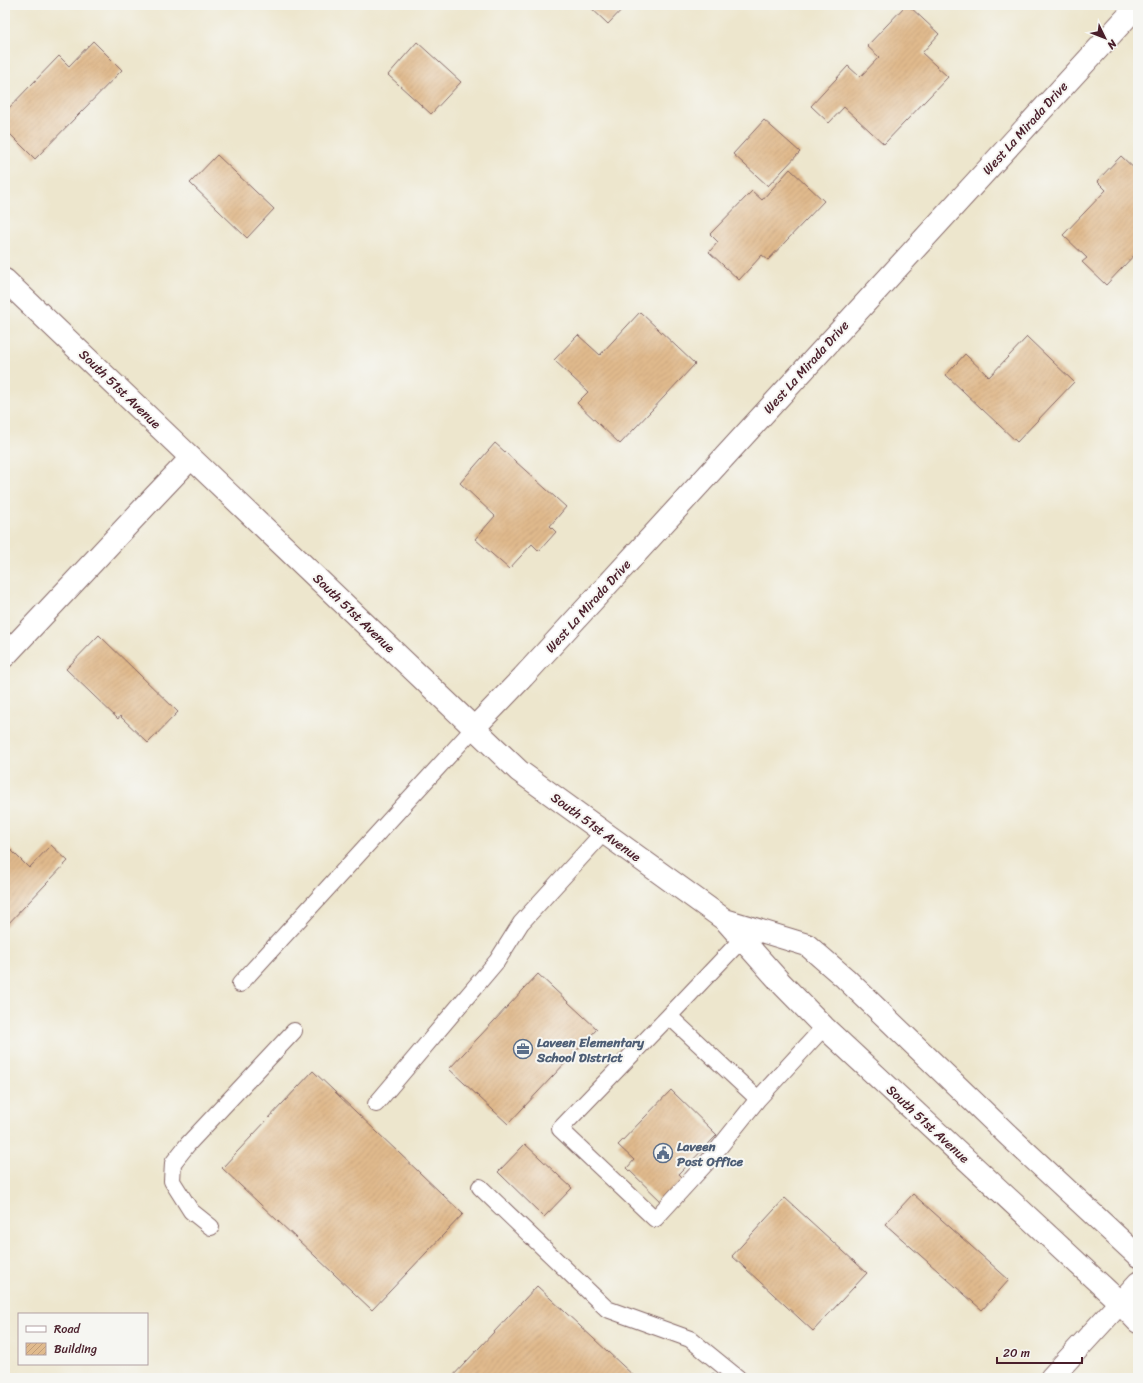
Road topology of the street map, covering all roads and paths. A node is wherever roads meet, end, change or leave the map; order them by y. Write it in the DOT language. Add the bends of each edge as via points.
graph roads {
  1 [pos="1138,5"];
  2 [pos="5,280"];
  3 [pos="191,458"];
  4 [pos="5,656"];
  5 [pos="474,728"];
  6 [pos="603,833"];
  7 [pos="725,920"];
  8 [pos="742,939"];
  9 [pos="240,984"];
  10 [pos="669,1016"];
  11 [pos="824,1027"];
  12 [pos="294,1031"];
  13 [pos="758,1099"];
  14 [pos="376,1104"];
  15 [pos="480,1187"];
  16 [pos="211,1227"];
  17 [pos="1138,1256"];
  18 [pos="1138,1283"];
  19 [pos="1119,1303"];
  20 [pos="1138,1322"];
  21 [pos="738,1378"];
  22 [pos="1051,1378"];
  1 -- 5 [label="main road, West La Mirada Drive"];
  2 -- 3 [label="main road, South 51st Avenue"];
  3 -- 4 [label="main road"];
  3 -- 5 [label="main road, South 51st Avenue"];
  5 -- 6 [label="main road, South 51st Avenue" via="519,771"];
  5 -- 9 [label="lane"];
  6 -- 7 [label="main road, South 51st Avenue"];
  6 -- 14 [label="lane" via="521,923 497,961"];
  7 -- 8 [label="main road, South 51st Avenue"];
  7 -- 17 [label="main road, South 51st Avenue" via="807,945"];
  8 -- 10 [label="lane"];
  8 -- 11 [label="main road, South 51st Avenue"];
  10 -- 13 [label="lane"];
  10 -- 13 [label="lane" via="560,1130 655,1219 710,1159"];
  11 -- 13 [label="lane"];
  11 -- 19 [label="main road, South 51st Avenue"];
  12 -- 16 [label="lane" via="173,1163 172,1181 180,1195 191,1211"];
  15 -- 21 [label="lane" via="607,1309 690,1339"];
  18 -- 19 [label="main road"];
  19 -- 20 [label="main road, South 51st Avenue"];
  19 -- 22 [label="main road"];
}
